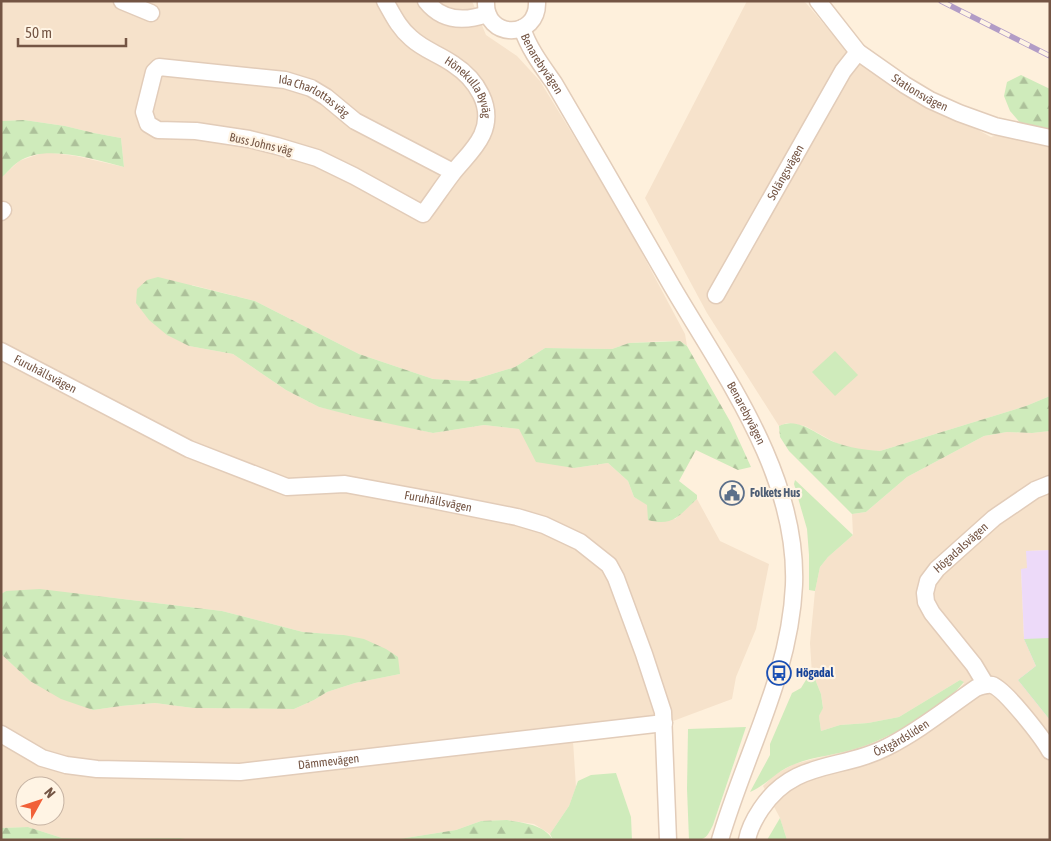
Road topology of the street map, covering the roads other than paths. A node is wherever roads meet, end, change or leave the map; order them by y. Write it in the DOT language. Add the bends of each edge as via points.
graph roads {
  1 [pos="122,1"];
  2 [pos="385,1"];
  3 [pos="426,1"];
  4 [pos="537,1"];
  5 [pos="818,1"];
  6 [pos="486,8"];
  7 [pos="151,13"];
  8 [pos="522,28"];
  9 [pos="858,52"];
  10 [pos="159,67"];
  11 [pos="1050,138"];
  12 [pos="453,172"];
  13 [pos="423,214"];
  14 [pos="716,295"];
  15 [pos="1,351"];
  16 [pos="1050,484"];
  17 [pos="986,685"];
  18 [pos="664,724"];
  19 [pos="1,734"];
  20 [pos="1050,751"];
  21 [pos="668,840"];
  22 [pos="720,840"];
  23 [pos="747,840"];
  1 -- 7 [label="street"];
  2 -- 12 [label="street, Hönekulla Byväg" via="398,25 410,37 424,49 454,64 470,78 483,97 487,123 476,146"];
  3 -- 6 [label="street" via="432,9 463,20 476,18"];
  4 -- 8 [label="street" via="533,19"];
  5 -- 9 [label="street, Stationsvägen"];
  6 -- 8 [label="street" via="493,22 501,28"];
  8 -- 22 [label="street, Benarebyvägen" via="749,419 778,481 786,513 793,550 794,584 786,647 767,713"];
  9 -- 11 [label="street, Stationsvägen" via="905,85 959,113 995,126"];
  9 -- 14 [label="street, Solängsvägen" via="843,71"];
  10 -- 12 [label="street, Ida Charlottas väg" via="285,80 311,88 355,121"];
  10 -- 13 [label="street, Buss Johns väg" via="154,72 144,112 152,128 249,139 308,155"];
  12 -- 13 [label="street, Hönekulla Byväg"];
  15 -- 18 [label="street, Furuhällsvägen" via="189,449 287,487 346,484 432,500 518,517 580,542 609,565 616,578 644,654"];
  16 -- 17 [label="street, Högadalsvägen" via="994,518 928,581 926,602 932,613"];
  17 -- 20 [label="street" via="1000,690"];
  17 -- 23 [label="street, Östgårdsliden" via="976,688 887,747 804,772 782,785 766,801"];
  18 -- 19 [label="street, Dämmevägen" via="240,772 96,769 66,765 42,758"];
  18 -- 21 [label="street, Furuhällsvägen"];
}
